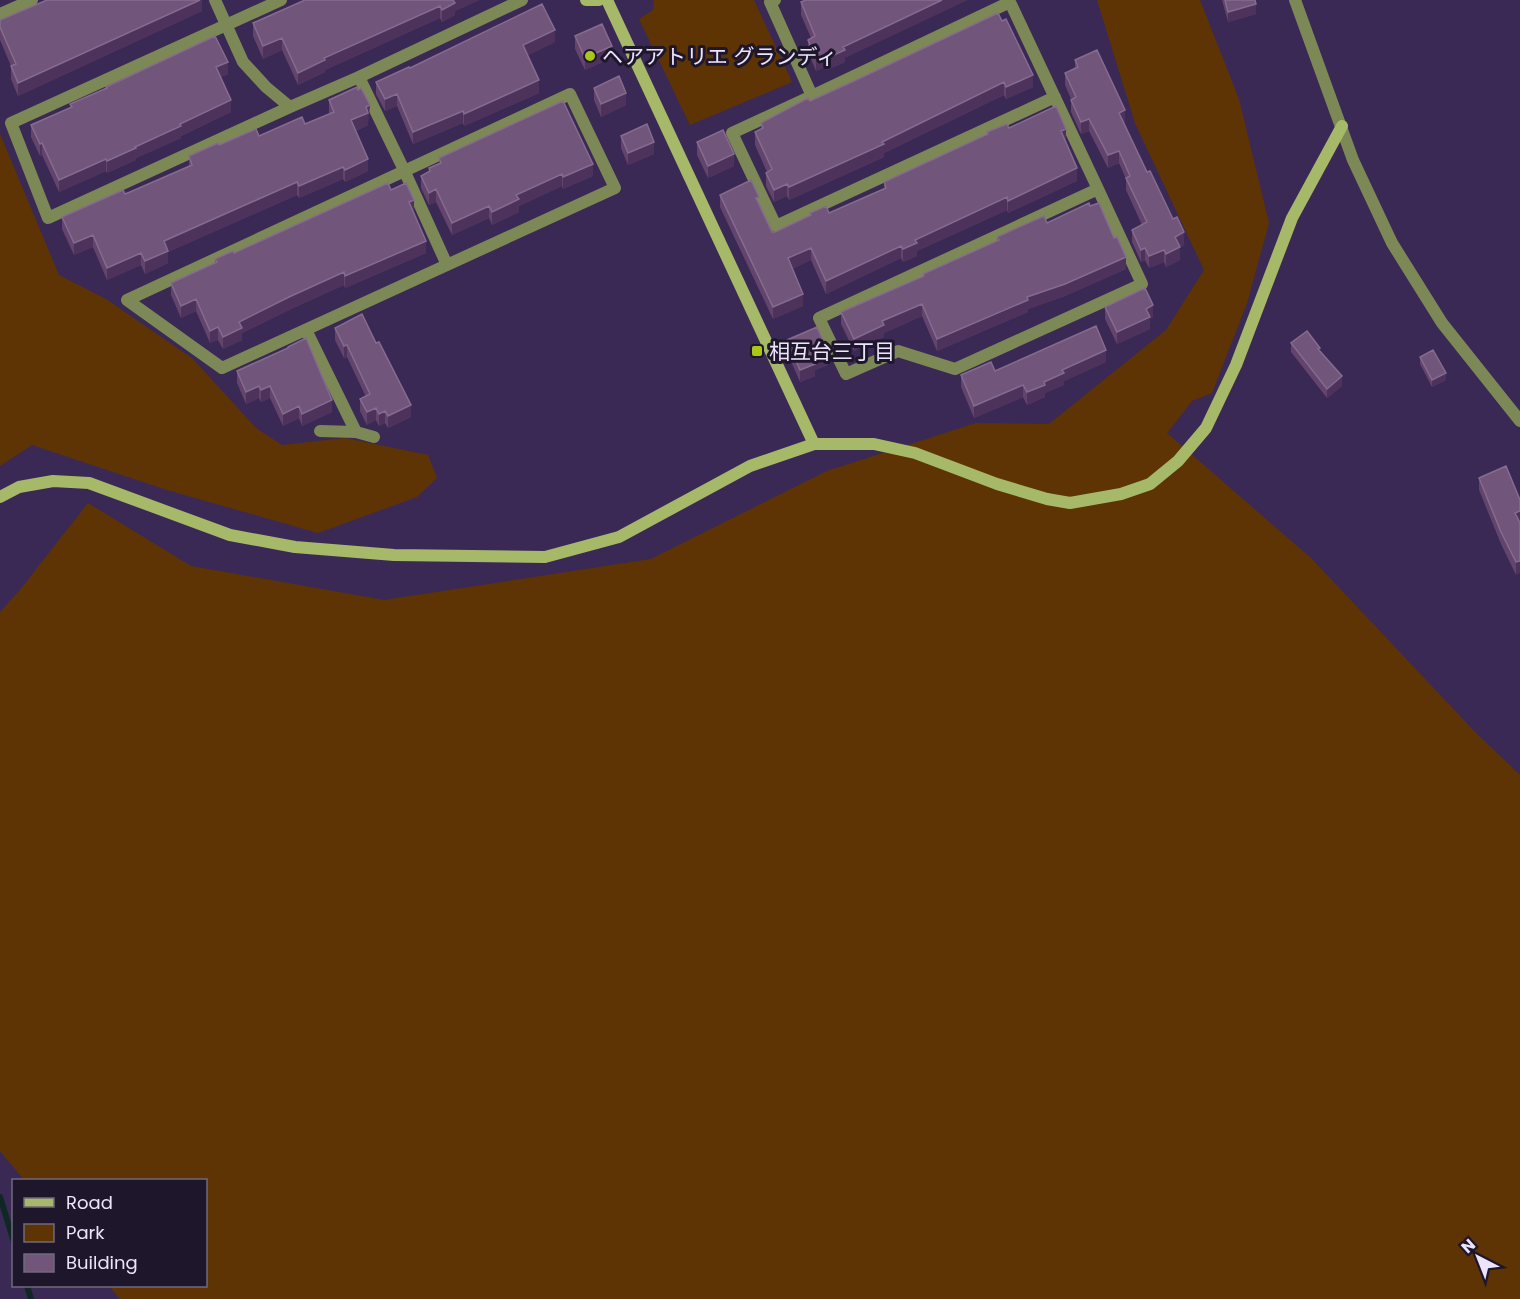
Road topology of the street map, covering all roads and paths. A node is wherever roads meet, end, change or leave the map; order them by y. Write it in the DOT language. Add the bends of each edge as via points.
graph roads {
  1 [pos="32,0"];
  2 [pos="215,0"];
  3 [pos="281,0"];
  4 [pos="522,0"];
  5 [pos="586,0"];
  6 [pos="598,0"];
  7 [pos="607,0"];
  8 [pos="775,0"];
  9 [pos="1295,0"];
  10 [pos="1009,1"];
  11 [pos="0,14"];
  12 [pos="227,25"];
  13 [pos="359,77"];
  14 [pos="812,96"];
  15 [pos="1055,98"];
  16 [pos="290,107"];
  17 [pos="1342,126"];
  18 [pos="404,170"];
  19 [pos="1098,189"];
  20 [pos="447,265"];
  21 [pos="306,330"];
  22 [pos="1520,420"];
  23 [pos="320,431"];
  24 [pos="356,432"];
  25 [pos="374,437"];
  26 [pos="814,444"];
  27 [pos="0,497"];
  1 -- 11 [label="street"];
  2 -- 12 [label="street"];
  3 -- 12 [label="street"];
  4 -- 13 [label="street"];
  5 -- 6 [label="street"];
  7 -- 26 [label="street"];
  8 -- 14 [label="street" via="770,3"];
  9 -- 17 [label="street"];
  10 -- 14 [label="street"];
  10 -- 15 [label="street"];
  12 -- 16 [label="street" via="243,62"];
  12 -- 16 [label="street" via="12,123 48,218"];
  13 -- 16 [label="street"];
  13 -- 18 [label="street"];
  14 -- 15 [label="street" via="732,133 776,225"];
  15 -- 19 [label="street"];
  17 -- 22 [label="street" via="1353,160 1392,243 1442,323"];
  17 -- 26 [label="street" via="1292,218 1236,365 1206,428 1178,461 1150,484 1121,494 1070,503 1017,490 915,453 874,444"];
  18 -- 20 [label="street"];
  18 -- 20 [label="street" via="570,94 615,188"];
  18 -- 21 [label="street" via="127,300 222,368"];
  19 -- 19 [label="street" via="819,318 846,375 898,351 955,369 1142,285"];
  20 -- 21 [label="street"];
  21 -- 24 [label="street"];
  23 -- 24 [label="street"];
  24 -- 25 [label="street"];
  26 -- 27 [label="street" via="750,466 619,537 545,557 394,555 295,547 230,534 89,483 53,481 19,487"];
}
